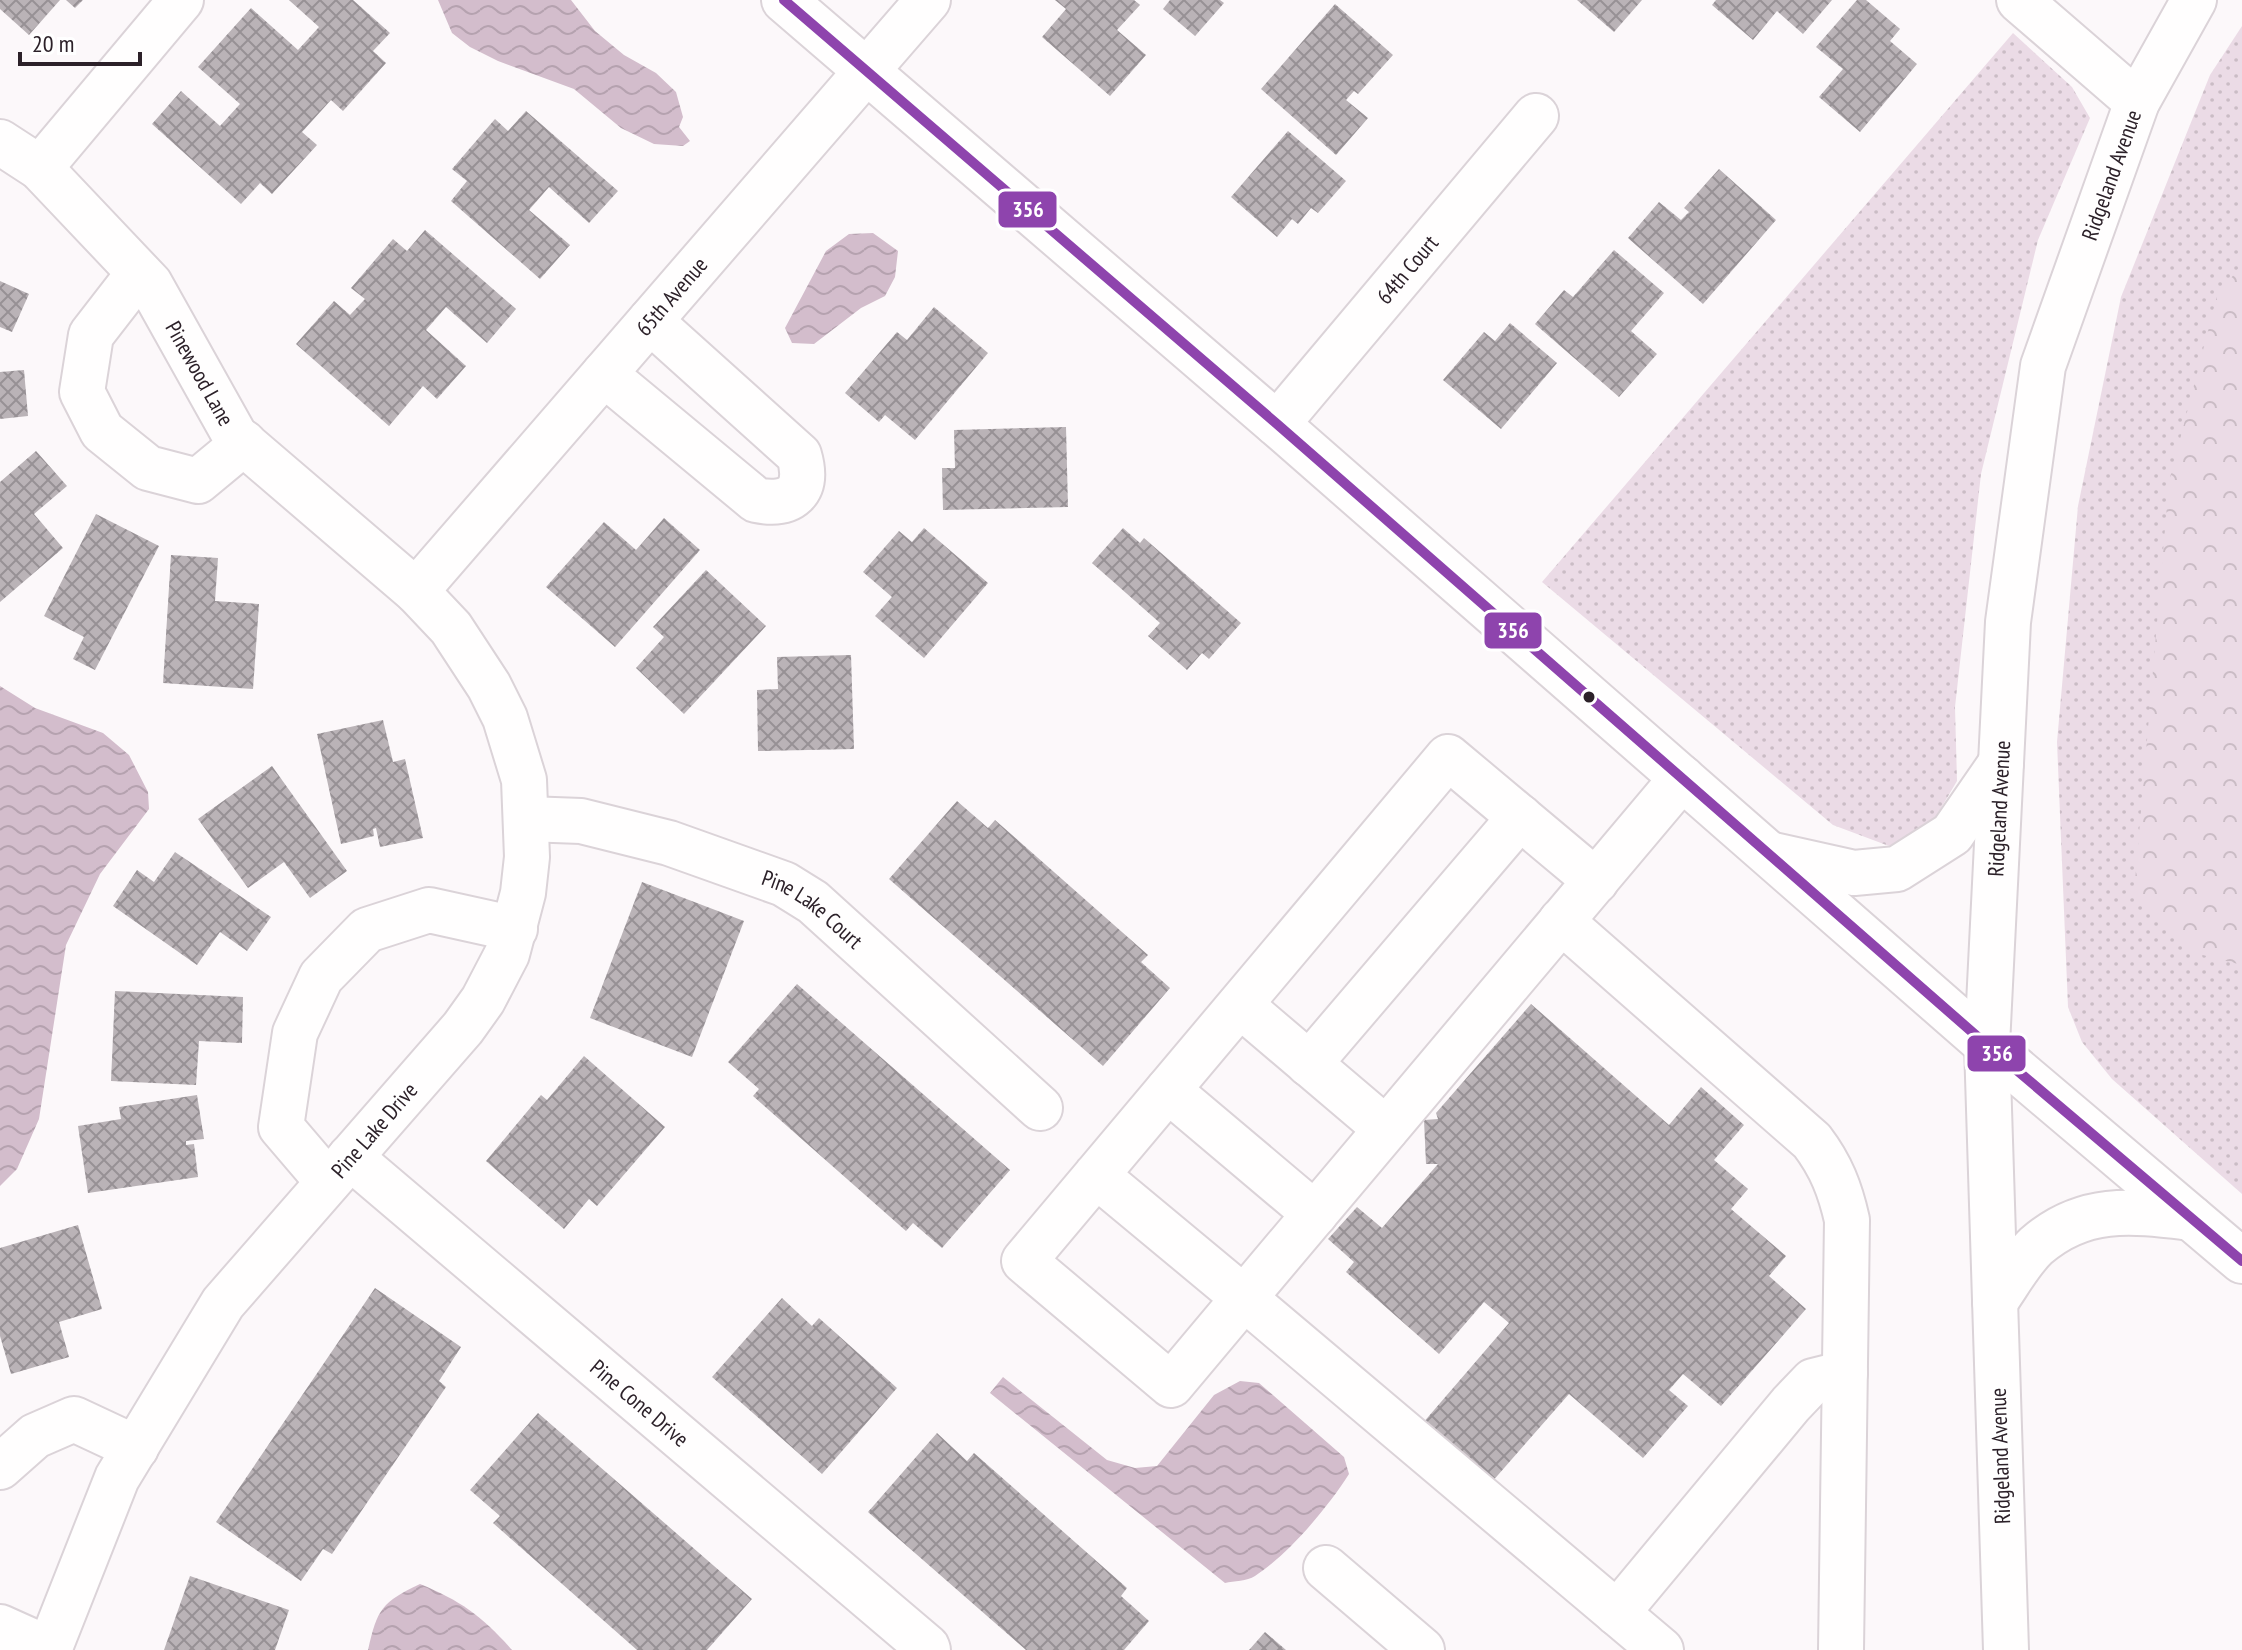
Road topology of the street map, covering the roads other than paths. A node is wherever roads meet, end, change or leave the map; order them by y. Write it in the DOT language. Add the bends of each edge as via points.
graph roads {
  1 [pos="181,0"];
  2 [pos="784,0"];
  3 [pos="928,0"];
  4 [pos="2019,0"];
  5 [pos="2194,0"];
  6 [pos="867,71"];
  7 [pos="2137,102"];
  8 [pos="1536,116"];
  9 [pos="0,142"];
  10 [pos="40,168"];
  11 [pos="139,273"];
  12 [pos="650,321"];
  13 [pos="604,374"];
  14 [pos="1277,424"];
  15 [pos="244,443"];
  16 [pos="416,591"];
  17 [pos="2001,763"];
  18 [pos="1682,778"];
  19 [pos="1520,817"];
  20 [pos="527,819"];
  21 [pos="1768,854"];
  22 [pos="1596,881"];
  23 [pos="1561,921"];
  24 [pos="515,929"];
  25 [pos="1240,1005"];
  26 [pos="1987,1045"];
  27 [pos="1309,1064"];
  28 [pos="1168,1090"];
  29 [pos="1040,1108"];
  30 [pos="1386,1129"];
  31 [pos="339,1170"];
  32 [pos="1096,1175"];
  33 [pos="1315,1214"];
  34 [pos="2191,1218"];
  35 [pos="2242,1261"];
  36 [pos="1244,1298"];
  37 [pos="1995,1302"];
  38 [pos="1845,1373"];
  39 [pos="136,1448"];
  40 [pos="0,1467"];
  41 [pos="1326,1568"];
  42 [pos="1617,1613"];
  43 [pos="0,1627"];
  44 [pos="49,1649"];
  45 [pos="928,1650"];
  46 [pos="1422,1650"];
  47 [pos="1661,1650"];
  48 [pos="1841,1650"];
  49 [pos="2006,1650"];
  1 -- 10 [label="street"];
  2 -- 6 [label="street"];
  3 -- 6 [label="street, 65th Avenue"];
  4 -- 7 [label="street"];
  5 -- 7 [label="street, Ridgeland Avenue"];
  6 -- 12 [label="street, 65th Avenue"];
  6 -- 14 [label="street"];
  7 -- 17 [label="street, Ridgeland Avenue" via="2043,366 2008,622"];
  8 -- 14 [label="street, 64th Court"];
  9 -- 10 [label="street, Pinewood Lane"];
  10 -- 11 [label="street, Pinewood Lane"];
  11 -- 15 [label="street, Pinewood Lane"];
  11 -- 15 [label="street" via="91,335 82,392 102,431 148,468 198,481"];
  12 -- 13 [label="street, 65th Avenue"];
  12 -- 13 [label="street" via="799,455 804,471 791,499 775,504 756,500"];
  13 -- 16 [label="street, 65th Avenue"];
  14 -- 18 [label="street"];
  15 -- 16 [label="street, Pinewood Lane"];
  16 -- 20 [label="street, Pine Lake Drive" via="467,650 505,718 524,780"];
  17 -- 21 [label="street" via="1952,834 1897,869 1854,873"];
  17 -- 26 [label="street, Ridgeland Avenue"];
  18 -- 21 [label="street"];
  18 -- 22 [label="street"];
  19 -- 22 [label="street"];
  19 -- 25 [label="street" via="1448,757"];
  19 -- 27 [label="street"];
  20 -- 24 [label="street, Pine Lake Drive"];
  20 -- 29 [label="street, Pine Lake Court" via="581,821 669,843 784,884 813,902"];
  21 -- 26 [label="street"];
  22 -- 23 [label="street"];
  23 -- 30 [label="street"];
  23 -- 38 [label="street" via="1812,1141 1829,1164 1847,1220"];
  24 -- 31 [label="street, Pine Lake Drive" via="498,974 463,1028"];
  24 -- 31 [label="street, Pine Cone Drive" via="429,910 367,930 321,977 295,1033 281,1127"];
  25 -- 27 [label="street"];
  25 -- 28 [label="street"];
  26 -- 34 [label="street"];
  26 -- 37 [label="street, Ridgeland Avenue"];
  27 -- 30 [label="street"];
  28 -- 32 [label="street"];
  28 -- 33 [label="street"];
  30 -- 33 [label="street"];
  31 -- 39 [label="street, Pine Lake Drive" via="223,1303"];
  31 -- 45 [label="street, Pine Cone Drive"];
  32 -- 36 [label="street"];
  32 -- 36 [label="street" via="1024,1261 1171,1385"];
  33 -- 36 [label="street"];
  34 -- 35 [label="street"];
  34 -- 37 [label="street" via="2133,1211 2069,1222 2034,1248"];
  36 -- 42 [label="street"];
  37 -- 49 [label="street, Ridgeland Avenue"];
  38 -- 42 [label="street" via="1813,1381 1791,1404"];
  38 -- 48 [label="street"];
  39 -- 40 [label="street" via="74,1419 35,1436"];
  39 -- 44 [label="street, Pine Lake Drive" via="117,1478"];
  41 -- 46 [label="street"];
  42 -- 47 [label="street"];
  43 -- 44 [label="street"];
}
